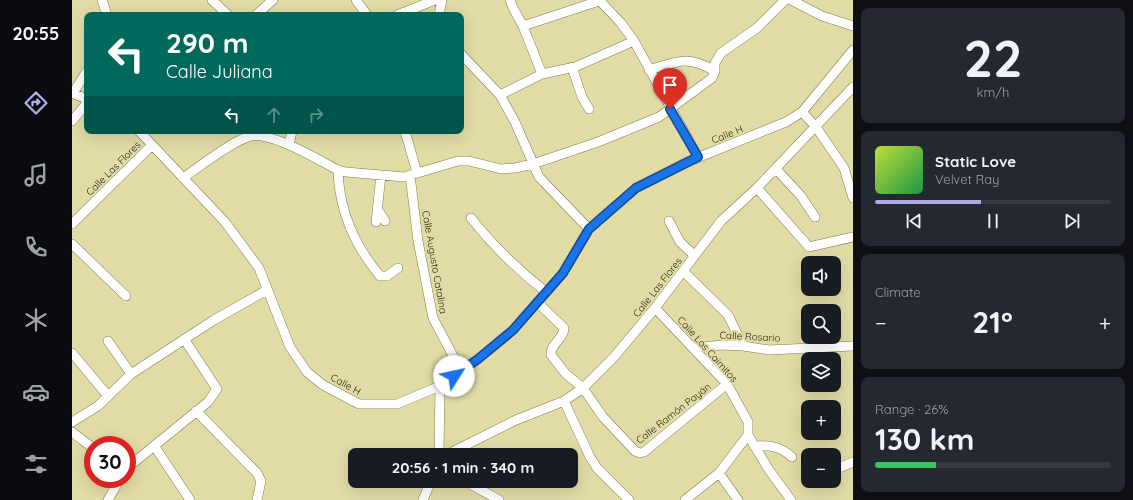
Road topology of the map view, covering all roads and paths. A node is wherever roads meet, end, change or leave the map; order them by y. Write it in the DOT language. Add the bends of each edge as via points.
graph roads {
  1 [pos="102,0"];
  2 [pos="212,0"];
  3 [pos="273,0"];
  4 [pos="356,0"];
  5 [pos="435,0"];
  6 [pos="442,0"];
  7 [pos="510,0"];
  8 [pos="599,0"];
  9 [pos="785,0"];
  10 [pos="791,0"];
  11 [pos="106,12"];
  12 [pos="225,12"];
  13 [pos="259,12"];
  14 [pos="365,12"];
  15 [pos="405,12"];
  16 [pos="440,12"];
  17 [pos="523,26"];
  18 [pos="853,26"];
  19 [pos="634,41"];
  20 [pos="853,50"];
  21 [pos="464,57"];
  22 [pos="572,67"];
  23 [pos="649,70"];
  24 [pos="716,71"];
  25 [pos="542,74"];
  26 [pos="84,75"];
  27 [pos="853,87"];
  28 [pos="72,93"];
  29 [pos="500,95"];
  30 [pos="84,98"];
  31 [pos="84,107"];
  32 [pos="589,109"];
  33 [pos="670,109"];
  34 [pos="802,112"];
  35 [pos="72,121"];
  36 [pos="816,127"];
  37 [pos="141,134"];
  38 [pos="291,134"];
  39 [pos="406,134"];
  40 [pos="152,145"];
  41 [pos="289,146"];
  42 [pos="698,157"];
  43 [pos="532,164"];
  44 [pos="776,169"];
  45 [pos="338,170"];
  46 [pos="414,174"];
  47 [pos="381,175"];
  48 [pos="183,178"];
  49 [pos="757,188"];
  50 [pos="853,198"];
  51 [pos="815,217"];
  52 [pos="471,218"];
  53 [pos="381,221"];
  54 [pos="669,221"];
  55 [pos="72,224"];
  56 [pos="589,229"];
  57 [pos="853,237"];
  58 [pos="72,244"];
  59 [pos="694,255"];
  60 [pos="398,268"];
  61 [pos="684,272"];
  62 [pos="267,290"];
  63 [pos="546,292"];
  64 [pos="126,296"];
  65 [pos="537,302"];
  66 [pos="655,308"];
  67 [pos="184,339"];
  68 [pos="108,341"];
  69 [pos="744,346"];
  70 [pos="853,346"];
  71 [pos="694,348"];
  72 [pos="72,353"];
  73 [pos="461,371"];
  74 [pos="130,374"];
  75 [pos="727,384"];
  76 [pos="440,386"];
  77 [pos="583,388"];
  78 [pos="108,396"];
  79 [pos="564,401"];
  80 [pos="196,411"];
  81 [pos="72,422"];
  82 [pos="72,432"];
  83 [pos="748,435"];
  84 [pos="84,441"];
  85 [pos="754,446"];
  86 [pos="154,447"];
  87 [pos="439,448"];
  88 [pos="460,448"];
  89 [pos="792,457"];
  90 [pos="136,461"];
  91 [pos="853,462"];
  92 [pos="841,467"];
  93 [pos="719,473"];
  94 [pos="115,488"];
  95 [pos="429,488"];
  96 [pos="478,488"];
  97 [pos="108,500"];
  98 [pos="190,500"];
  99 [pos="257,500"];
  100 [pos="423,500"];
  101 [pos="499,500"];
  102 [pos="629,500"];
  103 [pos="685,500"];
  104 [pos="738,500"];
  105 [pos="791,500"];
  1 -- 11 [label="street"];
  2 -- 12 [label="street"];
  3 -- 13 [label="street"];
  4 -- 14 [label="street"];
  5 -- 15 [label="street"];
  6 -- 16 [label="street"];
  7 -- 17 [label="street"];
  8 -- 17 [label="street"];
  8 -- 19 [label="street"];
  9 -- 24 [label="street" via="757,28 721,53 716,63"];
  10 -- 18 [label="street" via="822,16"];
  17 -- 25 [label="street"];
  19 -- 22 [label="street"];
  19 -- 23 [label="street"];
  20 -- 34 [label="street, Calle H"];
  21 -- 29 [label="street"];
  22 -- 25 [label="street"];
  22 -- 32 [label="street"];
  23 -- 24 [label="street" via="688,60 702,63"];
  23 -- 33 [label="street"];
  24 -- 33 [label="street" via="712,78"];
  25 -- 29 [label="street"];
  26 -- 28 [label="street"];
  27 -- 36 [label="street, Calle Las Flores"];
  28 -- 30 [label="street"];
  29 -- 43 [label="street" via="515,122"];
  31 -- 35 [label="street"];
  33 -- 42 [label="street"];
  33 -- 43 [label="street" via="659,117 598,142"];
  34 -- 36 [label="street"];
  34 -- 42 [label="street, Calle H" via="786,122"];
  36 -- 44 [label="street, Calle Las Flores"];
  36 -- 50 [label="street" via="844,168"];
  37 -- 40 [label="street, Calle H"];
  38 -- 41 [label="street"];
  39 -- 46 [label="street, Calle Augusto Catalina"];
  40 -- 48 [label="street, Calle H"];
  40 -- 55 [label="street, Calle Las Flores"];
  41 -- 45 [label="street"];
  41 -- 48 [label="street" via="263,136 250,136"];
  42 -- 56 [label="street, Calle H" via="636,188"];
  43 -- 46 [label="street" via="502,169 458,161"];
  43 -- 56 [label="street" via="539,177"];
  44 -- 49 [label="street, Calle Las Flores"];
  44 -- 51 [label="street" via="801,196"];
  45 -- 47 [label="street"];
  45 -- 60 [label="street" via="342,203 354,237 380,276 387,276"];
  46 -- 47 [label="street" via="404,177"];
  46 -- 73 [label="street, Calle Augusto Catalina" via="418,241 433,318"];
  47 -- 53 [label="street" via="378,210"];
  48 -- 62 [label="street, Calle H" via="234,234 259,268"];
  49 -- 57 [label="street" via="809,247"];
  49 -- 59 [label="street, Calle Las Flores" via="721,221"];
  52 -- 63 [label="street" via="487,239 518,270"];
  54 -- 59 [label="street" via="680,242"];
  56 -- 63 [label="street, Calle H" via="563,273"];
  58 -- 64 [label="street"];
  59 -- 61 [label="street, Calle Las Flores"];
  61 -- 66 [label="street, Calle Las Flores"];
  61 -- 69 [label="street" via="728,315"];
  62 -- 67 [label="street"];
  62 -- 76 [label="street, Calle H" via="290,346 307,372 323,385 359,404 396,404"];
  63 -- 65 [label="street, Calle H"];
  65 -- 73 [label="street, Calle H" via="513,330"];
  65 -- 77 [label="street, Calle Ramón Payán" via="564,328 563,335 550,355 566,374"];
  66 -- 71 [label="street, Calle Los Caimitos"];
  66 -- 77 [label="street, Calle Las Flores" via="614,357"];
  67 -- 74 [label="street"];
  67 -- 80 [label="street" via="217,389 208,402"];
  68 -- 74 [label="street"];
  69 -- 70 [label="street, Calle Rosario" via="769,350"];
  69 -- 71 [label="street, Calle Rosario"];
  71 -- 75 [label="street, Calle Los Caimitos"];
  72 -- 78 [label="street"];
  73 -- 76 [label="street, Calle H"];
  74 -- 78 [label="street"];
  75 -- 77 [label="street, Calle Ramón Payán" via="640,453 635,451 603,417"];
  75 -- 83 [label="street, Calle Los Caimitos" via="748,422"];
  76 -- 87 [label="street"];
  77 -- 79 [label="street, Calle Las Flores"];
  78 -- 81 [label="street" via="98,406"];
  79 -- 88 [label="street, Calle Las Flores" via="516,420"];
  79 -- 102 [label="street" via="597,468"];
  80 -- 86 [label="street"];
  80 -- 99 [label="street" via="257,472 261,481"];
  82 -- 84 [label="street"];
  83 -- 85 [label="street, Calle Los Caimitos"];
  83 -- 93 [label="street"];
  85 -- 89 [label="street" via="775,446"];
  85 -- 105 [label="street, Calle Los Caimitos"];
  86 -- 90 [label="street"];
  86 -- 98 [label="street"];
  91 -- 92 [label="street"];
  93 -- 103 [label="street"];
  93 -- 104 [label="street"];
  94 -- 97 [label="street"];
  95 -- 100 [label="street"];
  96 -- 101 [label="street"];
}
